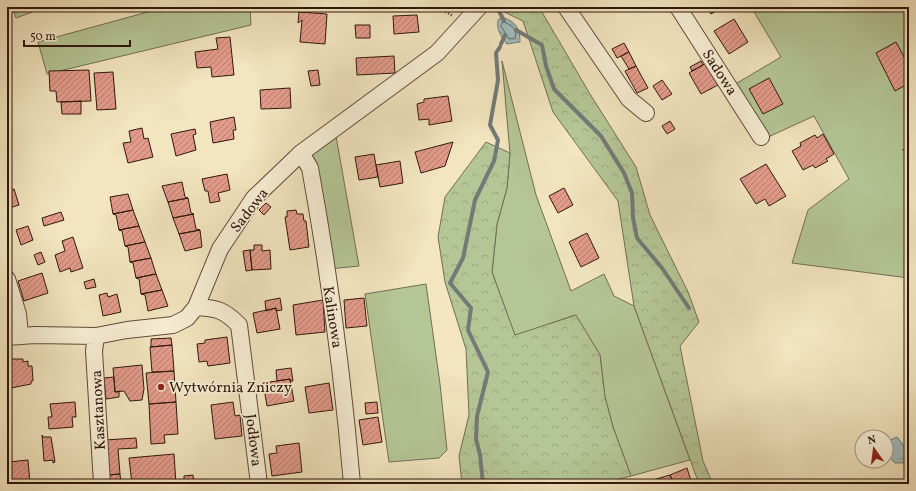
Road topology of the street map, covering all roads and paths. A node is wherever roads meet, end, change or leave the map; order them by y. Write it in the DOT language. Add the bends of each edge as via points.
graph roads {
  1 [pos="479,7"];
  2 [pos="566,7"];
  3 [pos="678,7"];
  4 [pos="646,113"];
  5 [pos="761,137"];
  6 [pos="301,153"];
  7 [pos="7,279"];
  8 [pos="196,307"];
  9 [pos="14,336"];
  10 [pos="96,336"];
  11 [pos="102,484"];
  12 [pos="259,484"];
  13 [pos="352,484"];
  1 -- 6 [label="street, Sadowa" via="437,53"];
  2 -- 4 [label="street" via="629,99"];
  3 -- 5 [label="street, Sadowa"];
  6 -- 8 [label="street, Sadowa" via="250,204 220,249"];
  6 -- 13 [label="street, Kalinowa" via="310,168 332,306 342,376"];
  7 -- 9 [label="street" via="18,314"];
  8 -- 10 [label="street, Sadowa" via="187,318 173,325"];
  8 -- 12 [label="street, Jodłowa" via="217,308 239,325"];
  9 -- 10 [label="street, Sadowa"];
  10 -- 11 [label="street, Kasztanowa" via="94,351"];
}
